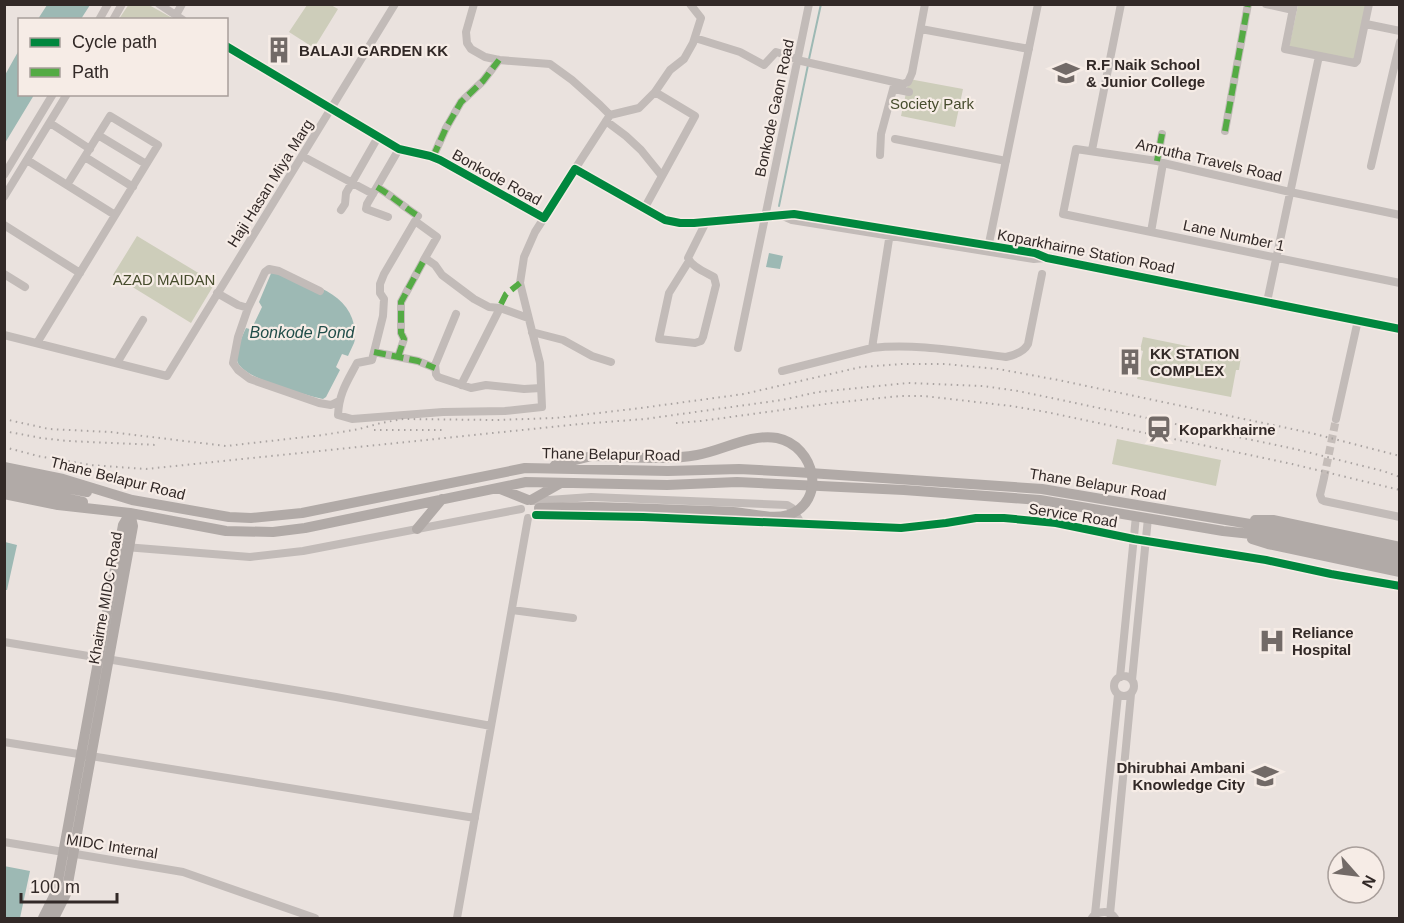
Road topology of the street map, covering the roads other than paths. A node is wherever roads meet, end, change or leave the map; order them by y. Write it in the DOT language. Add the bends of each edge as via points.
graph roads {
  1 [pos="108,4"];
  2 [pos="122,4"];
  3 [pos="159,4"];
  4 [pos="182,4"];
  5 [pos="395,4"];
  6 [pos="474,4"];
  7 [pos="690,4"];
  8 [pos="808,4"];
  9 [pos="925,4"];
  10 [pos="1038,4"];
  11 [pos="1121,4"];
  12 [pos="1248,4"];
  13 [pos="1266,4"];
  14 [pos="1369,4"];
  15 [pos="1294,7"];
  16 [pos="179,17"];
  17 [pos="100,18"];
  18 [pos="114,18"];
  19 [pos="1366,24"];
  20 [pos="921,29"];
  21 [pos="1400,31"];
  22 [pos="695,38"];
  23 [pos="1400,42"];
  24 [pos="228,47"];
  25 [pos="1029,49"];
  26 [pos="1319,56"];
  27 [pos="499,60"];
  28 [pos="797,60"];
  29 [pos="894,86"];
  30 [pos="655,92"];
  31 [pos="909,92"];
  32 [pos="52,96"];
  33 [pos="66,96"];
  34 [pos="331,109"];
  35 [pos="608,118"];
  36 [pos="50,123"];
  37 [pos="1225,131"];
  38 [pos="1162,134"];
  39 [pos="98,135"];
  40 [pos="378,137"];
  41 [pos="895,139"];
  42 [pos="90,149"];
  43 [pos="399,149"];
  44 [pos="1092,150"];
  45 [pos="880,155"];
  46 [pos="302,156"];
  47 [pos="85,157"];
  48 [pos="433,157"];
  49 [pos="27,160"];
  50 [pos="1006,161"];
  51 [pos="1160,162"];
  52 [pos="146,164"];
  53 [pos="1371,166"];
  54 [pos="575,169"];
  55 [pos="4,175"];
  56 [pos="662,176"];
  57 [pos="352,184"];
  58 [pos="67,185"];
  59 [pos="133,187"];
  60 [pos="375,190"];
  61 [pos="1290,192"];
  62 [pos="4,197"];
  63 [pos="644,209"];
  64 [pos="341,210"];
  65 [pos="115,215"];
  66 [pos="1400,215"];
  67 [pos="418,216"];
  68 [pos="388,217"];
  69 [pos="765,217"];
  70 [pos="544,218"];
  71 [pos="706,222"];
  72 [pos="4,225"];
  73 [pos="1151,232"];
  74 [pos="890,233"];
  75 [pos="988,248"];
  76 [pos="425,258"];
  77 [pos="1277,258"];
  78 [pos="688,261"];
  79 [pos="80,273"];
  80 [pos="4,274"];
  81 [pos="1041,274"];
  82 [pos="1400,283"];
  83 [pos="25,287"];
  84 [pos="320,291"];
  85 [pos="217,293"];
  86 [pos="1267,302"];
  87 [pos="248,308"];
  88 [pos="500,308"];
  89 [pos="456,314"];
  90 [pos="528,318"];
  91 [pos="143,320"];
  92 [pos="1358,320"];
  93 [pos="1400,329"];
  94 [pos="532,332"];
  95 [pos="4,335"];
  96 [pos="37,343"];
  97 [pos="738,348"];
  98 [pos="872,348"];
  99 [pos="374,352"];
  100 [pos="398,357"];
  101 [pos="610,362"];
  102 [pos="117,363"];
  103 [pos="435,368"];
  104 [pos="782,371"];
  105 [pos="461,385"];
  106 [pos="541,388"];
  107 [pos="339,401"];
  108 [pos="1336,419"];
  109 [pos="4,467"];
  110 [pos="540,468"];
  111 [pos="4,476"];
  112 [pos="1324,478"];
  113 [pos="561,483"];
  114 [pos="4,485"];
  115 [pos="498,487"];
  116 [pos="60,492"];
  117 [pos="4,494"];
  118 [pos="442,499"];
  119 [pos="132,500"];
  120 [pos="531,507"];
  121 [pos="130,513"];
  122 [pos="1136,516"];
  123 [pos="1400,517"];
  124 [pos="1148,518"];
  125 [pos="801,523"];
  126 [pos="1224,525"];
  127 [pos="417,529"];
  128 [pos="1271,532"];
  129 [pos="1134,539"];
  130 [pos="1146,541"];
  131 [pos="124,546"];
  132 [pos="1400,547"];
  133 [pos="1400,555"];
  134 [pos="1400,564"];
  135 [pos="1400,572"];
  136 [pos="1400,586"];
  137 [pos="512,610"];
  138 [pos="573,618"];
  139 [pos="4,642"];
  140 [pos="104,657"];
  141 [pos="1120,677"];
  142 [pos="1131,680"];
  143 [pos="1131,694"];
  144 [pos="1119,695"];
  145 [pos="491,726"];
  146 [pos="4,742"];
  147 [pos="86,755"];
  148 [pos="475,818"];
  149 [pos="4,842"];
  150 [pos="68,853"];
  151 [pos="1094,916"];
  152 [pos="1113,916"];
  153 [pos="43,918"];
  154 [pos="54,918"];
  155 [pos="315,918"];
  156 [pos="457,918"];
  1 -- 17 [label="street"];
  2 -- 18 [label="street"];
  3 -- 16 [label="street"];
  4 -- 16 [label="street"];
  5 -- 34 [label="street, Haji Hasan Miya Marg"];
  6 -- 27 [label="street" via="467,43 477,53"];
  7 -- 22 [label="street" via="701,18"];
  8 -- 28 [label="street, Bonkode Gaon Road"];
  9 -- 20 [label="street"];
  10 -- 25 [label="street"];
  11 -- 44 [label="street"];
  12 -- 37 [label="street"];
  13 -- 15 [label="street"];
  14 -- 19 [label="street"];
  15 -- 26 [label="street" via="1285,49"];
  19 -- 21 [label="street"];
  19 -- 26 [label="street" via="1357,62"];
  20 -- 25 [label="street"];
  20 -- 29 [label="street" via="910,78"];
  22 -- 28 [label="street" via="740,52 764,65 776,52"];
  22 -- 30 [label="street" via="684,59 670,70"];
  23 -- 53 [label="street"];
  24 -- 34 [label="street, Bonkode Road"];
  25 -- 50 [label="street"];
  26 -- 61 [label="street"];
  27 -- 35 [label="street" via="550,64 600,105"];
  27 -- 48 [label="street" via="461,102"];
  28 -- 29 [label="street"];
  28 -- 69 [label="street, Bonkode Gaon Road"];
  29 -- 31 [label="street"];
  29 -- 45 [label="street" via="881,134"];
  30 -- 35 [label="street" via="639,108"];
  30 -- 56 [label="street" via="695,116"];
  32 -- 55 [label="street"];
  33 -- 36 [label="street"];
  34 -- 40 [label="street, Bonkode Road"];
  34 -- 46 [label="street, Haji Hasan Miya Marg"];
  35 -- 54 [label="street, Bonkode Road"];
  35 -- 56 [label="street"];
  36 -- 42 [label="street"];
  36 -- 49 [label="street"];
  38 -- 51 [label="street"];
  39 -- 42 [label="street"];
  39 -- 52 [label="street"];
  39 -- 52 [label="street" via="110,116 158,145"];
  40 -- 43 [label="street, Bonkode Road"];
  40 -- 57 [label="street"];
  41 -- 50 [label="street"];
  42 -- 47 [label="street"];
  43 -- 48 [label="street, Bonkode Road"];
  43 -- 60 [label="street"];
  44 -- 51 [label="street, Amrutha Travels Road"];
  44 -- 73 [label="street, Lane Number 1" via="1076,149 1063,213"];
  46 -- 57 [label="street"];
  46 -- 85 [label="street, Haji Hasan Miya Marg"];
  47 -- 58 [label="street"];
  47 -- 59 [label="street"];
  48 -- 70 [label="street, Bonkode Road"];
  49 -- 58 [label="street"];
  49 -- 62 [label="street"];
  50 -- 75 [label="street"];
  51 -- 61 [label="street, Amrutha Travels Road"];
  51 -- 73 [label="street"];
  52 -- 59 [label="street"];
  54 -- 63 [label="street"];
  54 -- 70 [label="street, Bonkode Road"];
  56 -- 63 [label="street"];
  57 -- 60 [label="street"];
  57 -- 64 [label="street"];
  58 -- 65 [label="street"];
  59 -- 65 [label="street"];
  60 -- 67 [label="street" via="395,198"];
  60 -- 68 [label="street" via="366,209"];
  61 -- 66 [label="street, Amrutha Travels Road"];
  61 -- 77 [label="street"];
  63 -- 71 [label="street" via="665,220"];
  65 -- 79 [label="street"];
  69 -- 71 [label="street"];
  69 -- 74 [label="street, Koparkhairne Station Road" via="794,214"];
  69 -- 97 [label="street, Bonkode Gaon Road"];
  70 -- 90 [label="street" via="524,257 520,283"];
  71 -- 78 [label="street"];
  72 -- 79 [label="street"];
  73 -- 77 [label="street, Lane Number 1"];
  74 -- 75 [label="street, Koparkhairne Station Road"];
  74 -- 98 [label="street"];
  75 -- 86 [label="street, Koparkhairne Station Road" via="1035,253"];
  76 -- 88 [label="street" via="474,299"];
  76 -- 99 [label="street" via="437,237 415,221 380,284 384,316"];
  76 -- 100 [label="street" via="401,302 404,339"];
  77 -- 82 [label="street, Lane Number 1"];
  77 -- 86 [label="street"];
  78 -- 78 [label="street" via="716,280 703,337 695,343 659,339 669,293"];
  79 -- 96 [label="street"];
  80 -- 83 [label="street"];
  81 -- 98 [label="street" via="1028,344 1012,356 908,347"];
  84 -- 87 [label="street" via="269,269"];
  85 -- 87 [label="street"];
  85 -- 102 [label="street, Haji Hasan Miya Marg" via="167,376"];
  86 -- 92 [label="street, Koparkhairne Station Road"];
  87 -- 107 [label="street" via="233,363 238,370 250,379 319,404"];
  88 -- 90 [label="street"];
  88 -- 105 [label="street"];
  89 -- 103 [label="street"];
  90 -- 94 [label="street"];
  91 -- 102 [label="street"];
  92 -- 93 [label="street, Koparkhairne Station Road"];
  92 -- 108 [label="street"];
  94 -- 101 [label="street" via="562,340"];
  94 -- 106 [label="street"];
  95 -- 96 [label="street"];
  96 -- 102 [label="street"];
  98 -- 104 [label="street"];
  99 -- 100 [label="street"];
  99 -- 107 [label="street" via="372,360 357,363"];
  100 -- 103 [label="street"];
  103 -- 105 [label="street" via="438,377"];
  105 -- 106 [label="street"];
  106 -- 107 [label="street" via="542,407 505,411 352,419 338,415"];
  109 -- 119 [label="main road, Thane Belapur Road" via="63,479"];
  110 -- 119 [label="main road, Thane Belapur Road" via="273,517 228,517"];
  110 -- 120 [label="main road, bridge" via="591,456 696,455 772,438 788,442 802,452 812,478 811,492 801,507 778,517"];
  110 -- 126 [label="main road, Thane Belapur Road" via="739,469 1024,487"];
  111 -- 116 [label="main road"];
  112 -- 123 [label="street" via="1322,500"];
  113 -- 115 [label="main road, Thane Belapur Road" via="526,482"];
  113 -- 120 [label="main road"];
  113 -- 122 [label="main road, Thane Belapur Road" via="737,482 904,490 1040,500"];
  114 -- 116 [label="main road"];
  115 -- 118 [label="main road, Thane Belapur Road"];
  115 -- 120 [label="main road"];
  116 -- 119 [label="main road"];
  116 -- 121 [label="main road"];
  117 -- 121 [label="main road, Thane Belapur Road"];
  118 -- 121 [label="main road, Thane Belapur Road" via="273,532 226,531"];
  118 -- 127 [label="main road"];
  120 -- 125 [label="street, Service Road"];
  120 -- 125 [label="street" via="591,497 787,505"];
  120 -- 127 [label="street"];
  120 -- 137 [label="street"];
  121 -- 131 [label="main road, Khairne MIDC Road" via="133,526"];
  122 -- 124 [label="main road, Thane Belapur Road"];
  122 -- 129 [label="street"];
  124 -- 126 [label="main road, Thane Belapur Road"];
  124 -- 130 [label="street"];
  125 -- 129 [label="street, Service Road" via="901,528 1004,518 1056,523"];
  126 -- 128 [label="main road"];
  126 -- 132 [label="main road" via="1273,520"];
  126 -- 135 [label="main road" via="1268,544"];
  127 -- 131 [label="street" via="250,557"];
  128 -- 133 [label="main road"];
  128 -- 134 [label="main road"];
  129 -- 130 [label="street, Service Road"];
  129 -- 141 [label="street"];
  130 -- 136 [label="street, Service Road"];
  130 -- 142 [label="street"];
  131 -- 140 [label="main road, Khairne MIDC Road"];
  137 -- 138 [label="street"];
  137 -- 145 [label="street"];
  139 -- 140 [label="street"];
  140 -- 145 [label="street"];
  140 -- 147 [label="main road, Khairne MIDC Road"];
  141 -- 142 [label="street"];
  141 -- 144 [label="street" via="1114,686"];
  142 -- 143 [label="street"];
  143 -- 144 [label="street"];
  143 -- 152 [label="street"];
  144 -- 151 [label="street"];
  145 -- 148 [label="street"];
  146 -- 147 [label="street"];
  147 -- 148 [label="street"];
  147 -- 150 [label="main road, Khairne MIDC Road"];
  148 -- 156 [label="street"];
  149 -- 150 [label="street, MIDC Internal"];
  150 -- 153 [label="main road, Khairne MIDC Road"];
  150 -- 154 [label="main road, Khairne MIDC Road" via="66,894"];
  150 -- 155 [label="street, MIDC Internal" via="183,872"];
  151 -- 152 [label="street" via="1104,912"];
}
